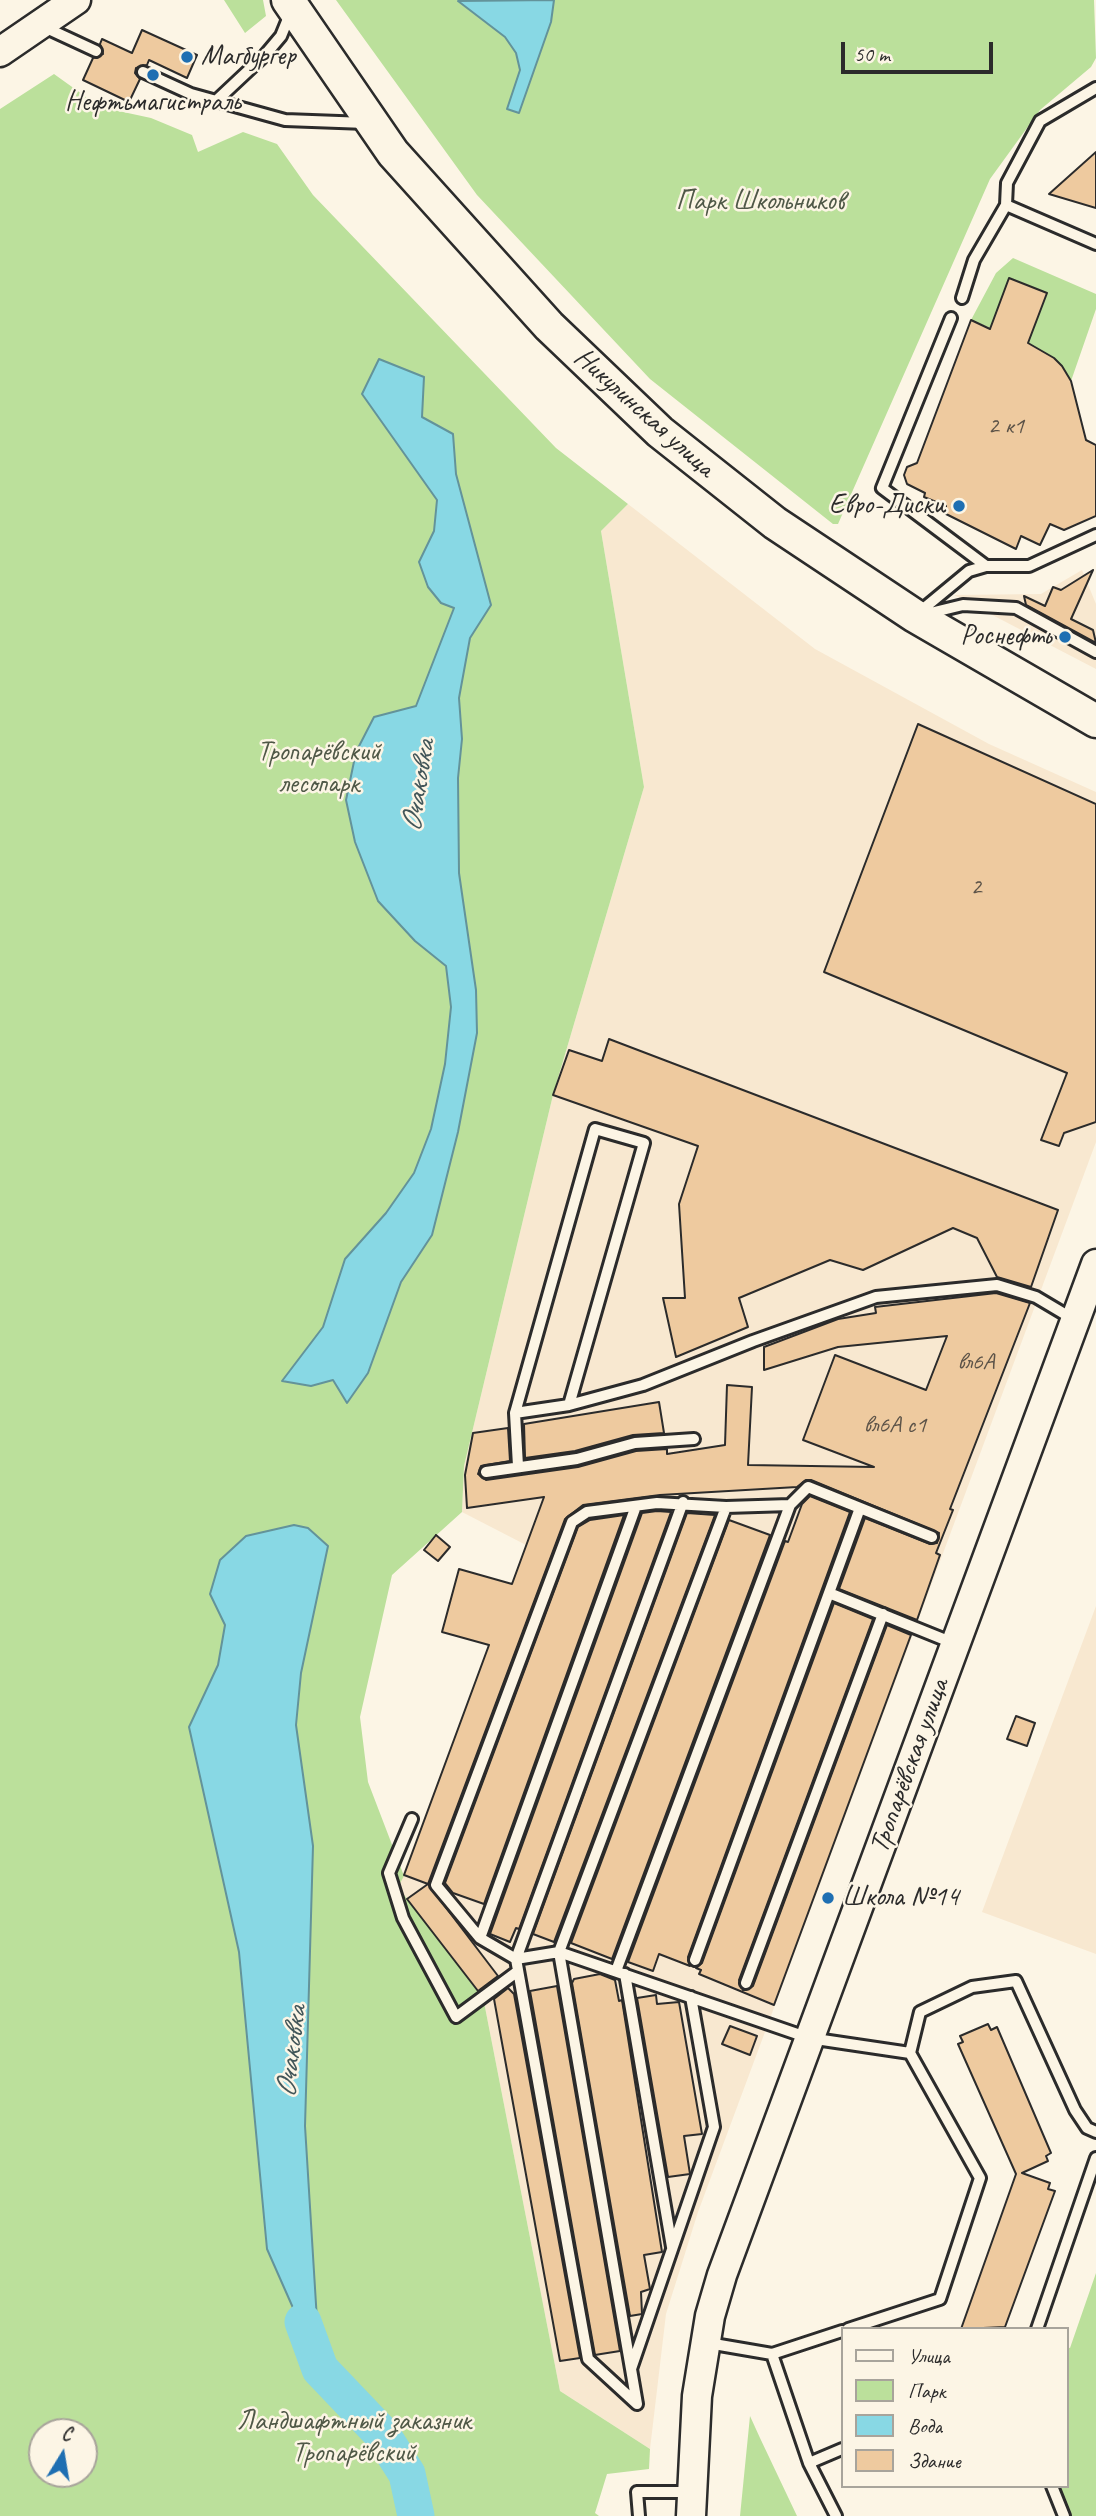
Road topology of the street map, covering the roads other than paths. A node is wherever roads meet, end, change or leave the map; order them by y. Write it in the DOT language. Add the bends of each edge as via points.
graph roads {
  1 [pos="76,0"];
  2 [pos="290,4"];
  3 [pos="40,25"];
  4 [pos="96,51"];
  5 [pos="0,52"];
  6 [pos="143,72"];
  7 [pos="1096,88"];
  8 [pos="216,101"];
  9 [pos="370,123"];
  10 [pos="1006,205"];
  11 [pos="1096,244"];
  12 [pos="962,298"];
  13 [pos="951,318"];
  14 [pos="1096,534"];
  15 [pos="986,566"];
  16 [pos="915,616"];
  17 [pos="1096,652"];
  18 [pos="1096,720"];
  19 [pos="1093,1281"];
  20 [pos="1076,1320"];
  21 [pos="569,1405"];
  22 [pos="515,1413"];
  23 [pos="694,1439"];
  24 [pos="518,1466"];
  25 [pos="486,1472"];
  26 [pos="683,1502"];
  27 [pos="790,1504"];
  28 [pos="636,1506"];
  29 [pos="726,1507"];
  30 [pos="860,1508"];
  31 [pos="932,1537"];
  32 [pos="829,1593"];
  33 [pos="883,1614"];
  34 [pos="955,1644"];
  35 [pos="412,1819"];
  36 [pos="480,1938"];
  37 [pos="559,1952"];
  38 [pos="516,1959"];
  39 [pos="695,1960"];
  40 [pos="518,1971"];
  41 [pos="621,1973"];
  42 [pos="746,1983"];
  43 [pos="691,1997"];
  44 [pos="809,2038"];
  45 [pos="910,2053"];
  46 [pos="1096,2132"];
  47 [pos="1096,2158"];
  48 [pos="672,2250"];
  49 [pos="854,2327"];
  50 [pos="1038,2327"];
  51 [pos="841,2331"];
  52 [pos="705,2343"];
  53 [pos="772,2354"];
  54 [pos="631,2369"];
  55 [pos="841,2449"];
  56 [pos="809,2463"];
  57 [pos="1053,2488"];
  58 [pos="692,2504"];
  59 [pos="639,2516"];
  60 [pos="836,2516"];
  61 [pos="1064,2516"];
  1 -- 3 [label="street"];
  2 -- 8 [label="lane" via="281,36"];
  2 -- 9 [label="main road, Никулинская улица"];
  3 -- 4 [label="lane"];
  3 -- 5 [label="street"];
  6 -- 8 [label="lane"];
  7 -- 10 [label="lane" via="1040,121 1007,183"];
  8 -- 9 [label="lane" via="285,120"];
  9 -- 16 [label="main road, Никулинская улица" via="464,236 548,326 660,432 775,523"];
  10 -- 11 [label="lane"];
  10 -- 12 [label="lane" via="974,260"];
  13 -- 15 [label="lane" via="882,488"];
  14 -- 15 [label="lane" via="1029,566"];
  15 -- 16 [label="lane" via="969,571"];
  16 -- 17 [label="lane" via="963,605 1016,608"];
  16 -- 18 [label="main road, Никулинская улица"];
  19 -- 20 [label="street, Тропарёвская улица"];
  20 -- 21 [label="lane" via="1036,1297 997,1285 876,1297 643,1385"];
  20 -- 34 [label="street, Тропарёвская улица"];
  21 -- 22 [label="lane"];
  21 -- 22 [label="lane" via="645,1143 595,1129"];
  22 -- 24 [label="lane"];
  23 -- 24 [label="lane" via="635,1443 577,1459"];
  24 -- 25 [label="lane"];
  26 -- 28 [label="lane"];
  26 -- 29 [label="lane"];
  26 -- 38 [label="lane"];
  27 -- 29 [label="lane"];
  27 -- 30 [label="lane" via="808,1487"];
  27 -- 41 [label="lane"];
  28 -- 36 [label="lane"];
  28 -- 36 [label="lane" via="587,1512 572,1522 436,1885"];
  29 -- 37 [label="lane"];
  30 -- 31 [label="lane"];
  30 -- 32 [label="lane"];
  32 -- 33 [label="lane"];
  32 -- 39 [label="lane"];
  33 -- 34 [label="lane"];
  33 -- 42 [label="lane"];
  34 -- 44 [label="street, Тропарёвская улица"];
  35 -- 40 [label="lane" via="389,1873 403,1918 456,2017"];
  36 -- 38 [label="lane"];
  37 -- 38 [label="lane"];
  37 -- 41 [label="lane"];
  37 -- 54 [label="lane"];
  38 -- 40 [label="lane"];
  40 -- 54 [label="lane" via="587,2359 637,2404"];
  41 -- 43 [label="lane"];
  41 -- 48 [label="lane"];
  43 -- 44 [label="lane"];
  43 -- 48 [label="lane" via="714,2127"];
  44 -- 45 [label="lane"];
  44 -- 52 [label="street, Тропарёвская улица" via="735,2235"];
  45 -- 46 [label="lane" via="919,2012 972,1987 1016,1981 1075,2110 1087,2128"];
  45 -- 49 [label="lane" via="979,2178 940,2299"];
  47 -- 50 [label="lane"];
  48 -- 54 [label="lane"];
  51 -- 53 [label="lane"];
  52 -- 53 [label="lane"];
  52 -- 58 [label="street, Тропарёвская улица" via="697,2396"];
  53 -- 56 [label="lane"];
  55 -- 56 [label="lane"];
  56 -- 60 [label="lane"];
  57 -- 61 [label="lane"];
  58 -- 59 [label="lane" via="637,2492"];
}
